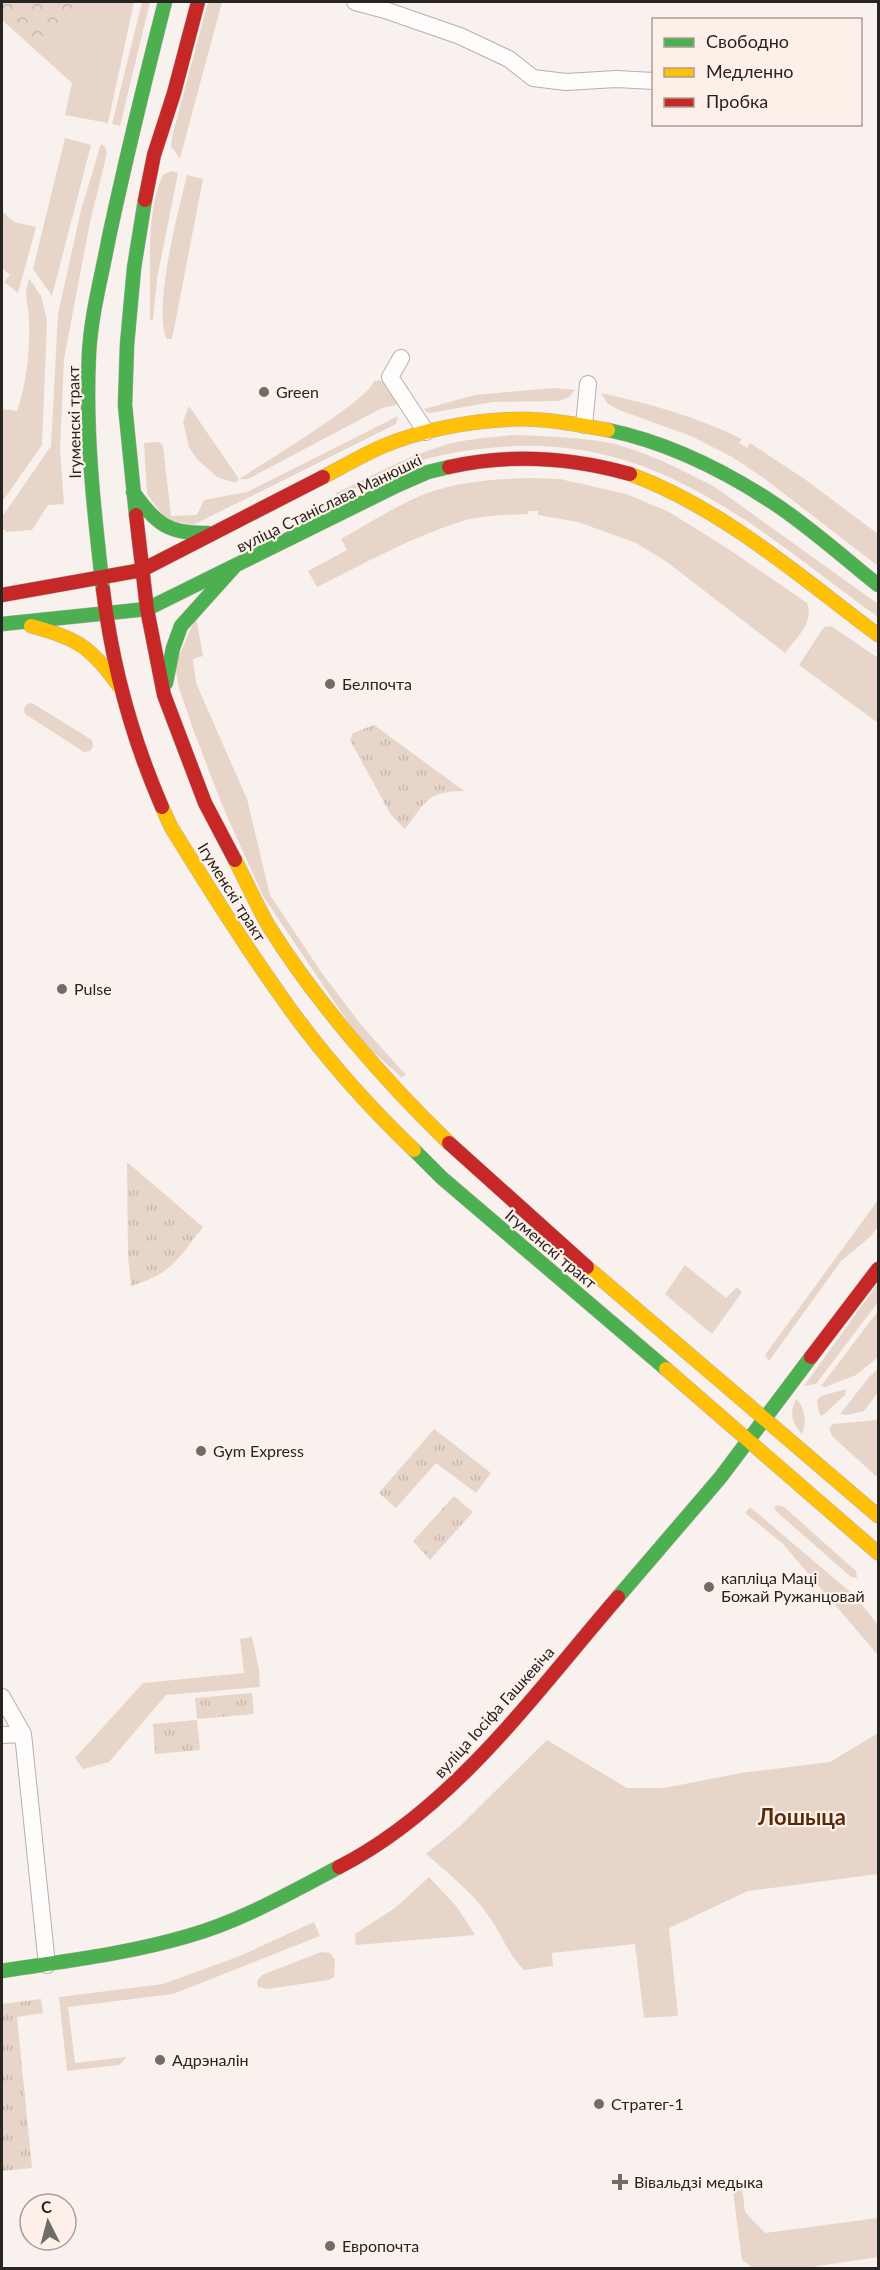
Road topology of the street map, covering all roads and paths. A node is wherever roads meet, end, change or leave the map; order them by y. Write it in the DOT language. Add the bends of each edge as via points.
graph roads {
  1 [pos="165,2"];
  2 [pos="198,2"];
  3 [pos="355,2"];
  4 [pos="652,81"];
  5 [pos="401,358"];
  6 [pos="588,384"];
  7 [pos="584,425"];
  8 [pos="426,432"];
  9 [pos="133,492"];
  10 [pos="213,533"];
  11 [pos="235,566"];
  12 [pos="142,570"];
  13 [pos="102,579"];
  14 [pos="879,585"];
  15 [pos="2,595"];
  16 [pos="147,609"];
  17 [pos="106,614"];
  18 [pos="8,623"];
  19 [pos="879,635"];
  20 [pos="123,693"];
  21 [pos="164,695"];
  22 [pos="879,1269"];
  23 [pos="765,1420"];
  24 [pos="750,1441"];
  25 [pos="879,1516"];
  26 [pos="879,1553"];
  27 [pos="2,1697"];
  28 [pos="23,1734"];
  29 [pos="2,1735"];
  30 [pos="47,1965"];
  31 [pos="2,1971"];
  1 -- 13 [label="main road, Ігуменскі тракт" via="129,143 92,324 87,415"];
  2 -- 9 [label="main road, Ігуменскі тракт" via="154,155 134,268 125,405"];
  3 -- 4 [label="street" via="460,36 509,59 533,78 566,82"];
  5 -- 8 [label="street" via="390,377"];
  6 -- 7 [label="street"];
  7 -- 8 [label="main road, вуліца Станіслава Манюшкі" via="522,419"];
  7 -- 14 [label="main road, вуліца Станіслава Манюшкі" via="666,447 722,472 774,503"];
  8 -- 10 [label="main road, вуліца Станіслава Манюшкі" via="381,447"];
  9 -- 10 [label="main road" via="168,530"];
  9 -- 12 [label="main road, Ігуменскі тракт"];
  10 -- 12 [label="main road, вуліца Станіслава Манюшкі"];
  11 -- 16 [label="main road, вуліца Станіслава Манюшкі"];
  11 -- 19 [label="main road, вуліца Станіслава Манюшкі" via="436,470 510,457 551,458 596,464 642,478 689,499"];
  11 -- 21 [label="main road" via="181,626"];
  12 -- 13 [label="main road, вуліца Станіслава Манюшкі"];
  12 -- 16 [label="main road, Ігуменскі тракт"];
  13 -- 15 [label="main road, вуліца Станіслава Манюшкі"];
  13 -- 17 [label="main road, Ігуменскі тракт"];
  16 -- 17 [label="main road, вуліца Станіслава Манюшкі"];
  16 -- 21 [label="main road, Ігуменскі тракт"];
  17 -- 18 [label="main road, вуліца Станіслава Манюшкі"];
  17 -- 20 [label="main road, Ігуменскі тракт"];
  18 -- 20 [label="main road" via="65,635 85,645"];
  20 -- 24 [label="main road, Ігуменскі тракт" via="153,786 171,827 243,942 327,1056 383,1120 442,1178"];
  21 -- 23 [label="main road, Ігуменскі тракт" via="205,803 268,924 310,985 399,1095 522,1210"];
  22 -- 23 [label="main road, вуліца Іосіфа Гашкевіча"];
  23 -- 24 [label="main road, вуліца Іосіфа Гашкевіча"];
  23 -- 25 [label="main road, Ігуменскі тракт"];
  24 -- 26 [label="main road, Ігуменскі тракт"];
  24 -- 30 [label="main road, вуліца Іосіфа Гашкевіча" via="469,1770 396,1831 353,1860 243,1915 189,1936"];
  27 -- 28 [label="street"];
  28 -- 29 [label="street"];
  28 -- 30 [label="street"];
  30 -- 31 [label="main road, вуліца Іосіфа Гашкевіча"];
}
